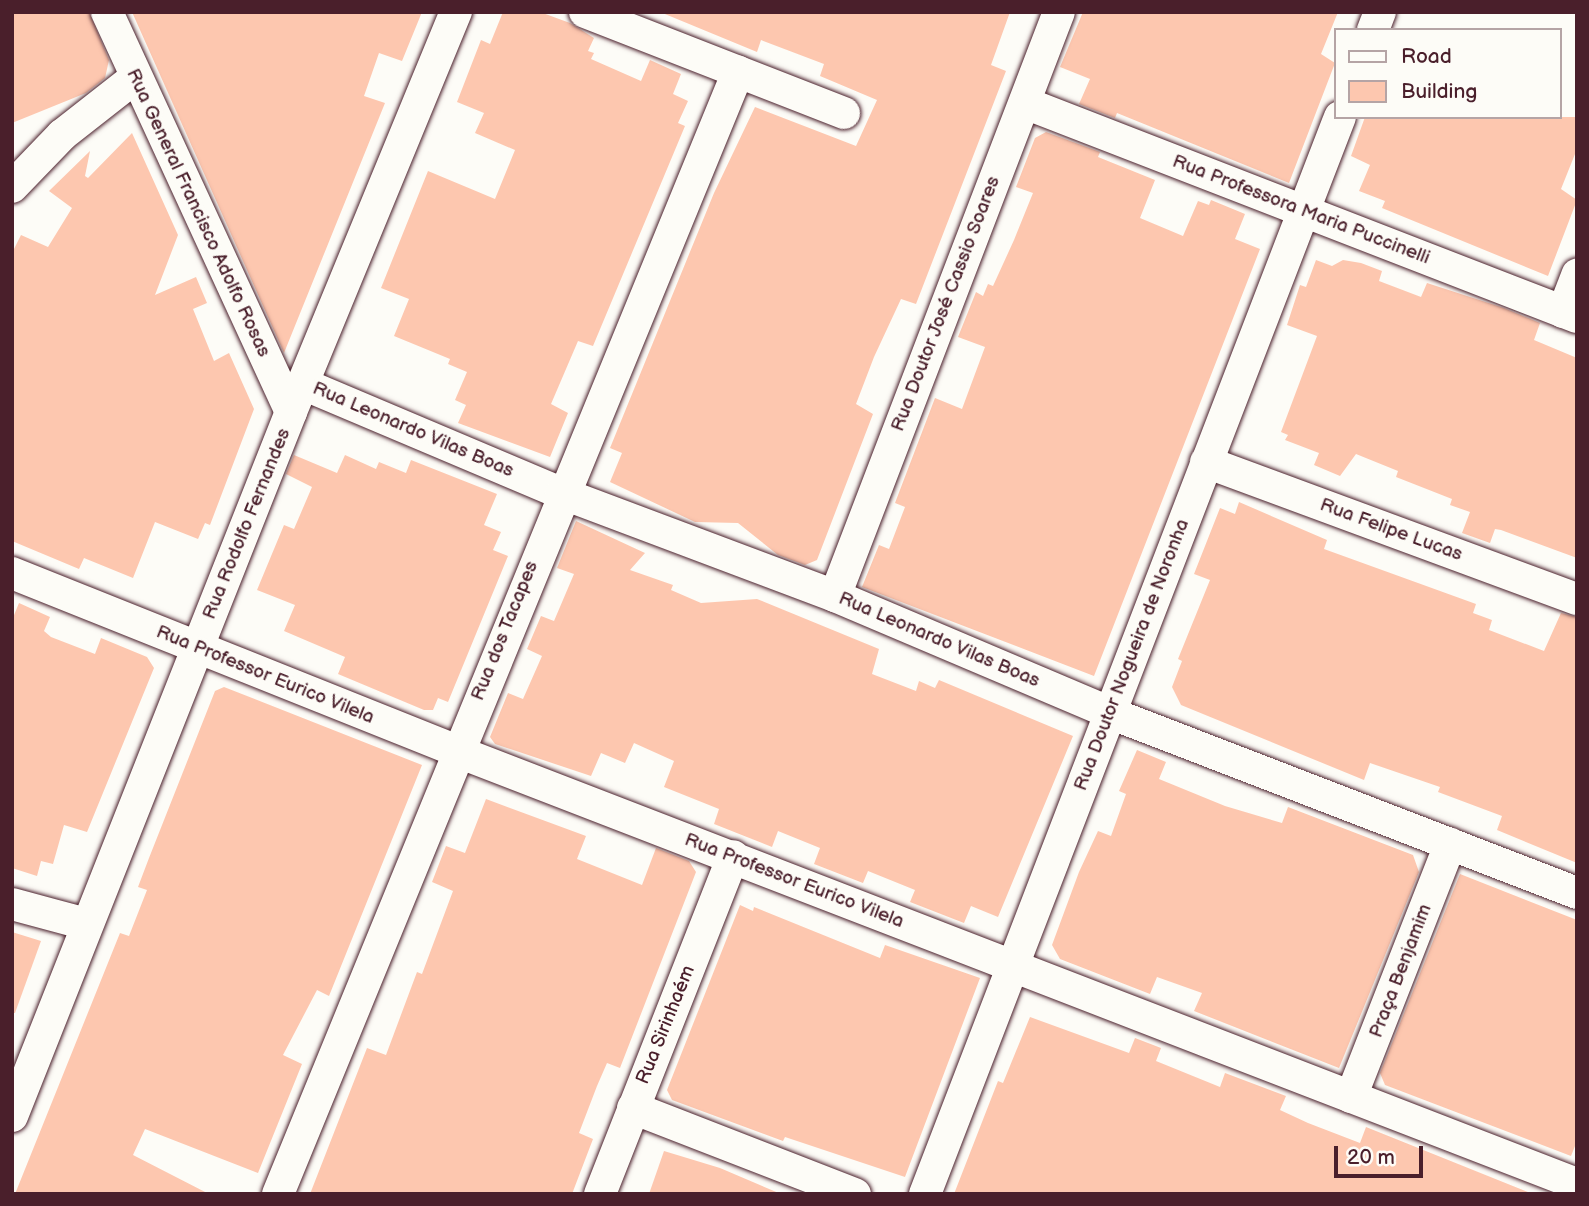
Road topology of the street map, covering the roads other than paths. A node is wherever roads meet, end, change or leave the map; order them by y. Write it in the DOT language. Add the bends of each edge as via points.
graph roads {
  1 [pos="107,12"];
  2 [pos="456,12"];
  3 [pos="585,12"];
  4 [pos="1059,12"];
  5 [pos="738,72"];
  6 [pos="136,77"];
  7 [pos="1025,103"];
  8 [pos="844,113"];
  9 [pos="1339,119"];
  10 [pos="12,187"];
  11 [pos="1304,212"];
  12 [pos="1577,275"];
  13 [pos="1570,315"];
  14 [pos="303,383"];
  15 [pos="291,412"];
  16 [pos="1206,462"];
  17 [pos="561,493"];
  18 [pos="12,573"];
  19 [pos="835,596"];
  20 [pos="1577,598"];
  21 [pos="198,649"];
  22 [pos="1110,713"];
  23 [pos="456,751"];
  24 [pos="1450,844"];
  25 [pos="733,856"];
  26 [pos="1577,893"];
  27 [pos="12,904"];
  28 [pos="86,923"];
  29 [pos="1012,967"];
  30 [pos="1351,1097"];
  31 [pos="634,1108"];
  32 [pos="12,1116"];
  33 [pos="1577,1184"];
  34 [pos="278,1194"];
  35 [pos="600,1194"];
  36 [pos="855,1194"];
  37 [pos="925,1194"];
  1 -- 6 [label="street, Rua General Francisco Adolfo Rosas"];
  2 -- 14 [label="street, Rua Rodolfo Fernandes"];
  3 -- 5 [label="street"];
  4 -- 7 [label="street, Rua Doutor José Cassio Soares"];
  5 -- 8 [label="street"];
  5 -- 17 [label="street, Rua dos Tacapes"];
  6 -- 10 [label="street" via="62,135"];
  6 -- 15 [label="street, Rua General Francisco Adolfo Rosas"];
  7 -- 11 [label="street, Rua Professora Maria Puccinelli"];
  7 -- 19 [label="street, Rua Doutor José Cassio Soares"];
  9 -- 11 [label="street, Rua Doutor Nogueira de Noronha"];
  11 -- 13 [label="street, Rua Professora Maria Puccinelli"];
  11 -- 16 [label="street, Rua Doutor Nogueira de Noronha"];
  12 -- 13 [label="street"];
  14 -- 15 [label="street, Rua Rodolfo Fernandes"];
  14 -- 17 [label="street, Rua Leonardo Vilas Boas"];
  15 -- 21 [label="street, Rua Rodolfo Fernandes"];
  16 -- 20 [label="street, Rua Felipe Lucas"];
  16 -- 22 [label="street, Rua Doutor Nogueira de Noronha"];
  17 -- 19 [label="street, Rua Leonardo Vilas Boas"];
  17 -- 23 [label="street, Rua dos Tacapes"];
  18 -- 21 [label="street, Rua Professor Eurico Vilela"];
  19 -- 22 [label="street, Rua Leonardo Vilas Boas"];
  21 -- 23 [label="street, Rua Professor Eurico Vilela"];
  21 -- 28 [label="street, Rua Rodolfo Fernandes"];
  22 -- 24 [label="street, Rua Leonardo Vilas Boas"];
  22 -- 29 [label="street, Rua Doutor Nogueira de Noronha"];
  23 -- 25 [label="street, Rua Professor Eurico Vilela"];
  23 -- 34 [label="street, Rua dos Tacapes"];
  24 -- 26 [label="street, Rua Leonardo Vilas Boas"];
  24 -- 30 [label="street, Praça Benjamim"];
  25 -- 29 [label="street, Rua Professor Eurico Vilela"];
  25 -- 31 [label="street, Rua Sirinhaém"];
  27 -- 28 [label="street"];
  28 -- 32 [label="street, Rua Rodolfo Fernandes"];
  29 -- 30 [label="street, Rua Professor Eurico Vilela"];
  29 -- 37 [label="street, Rua Doutor Nogueira de Noronha"];
  30 -- 33 [label="street, Rua Professor Eurico Vilela"];
  31 -- 35 [label="street, Rua Sirinhaém"];
  31 -- 36 [label="street"];
}
